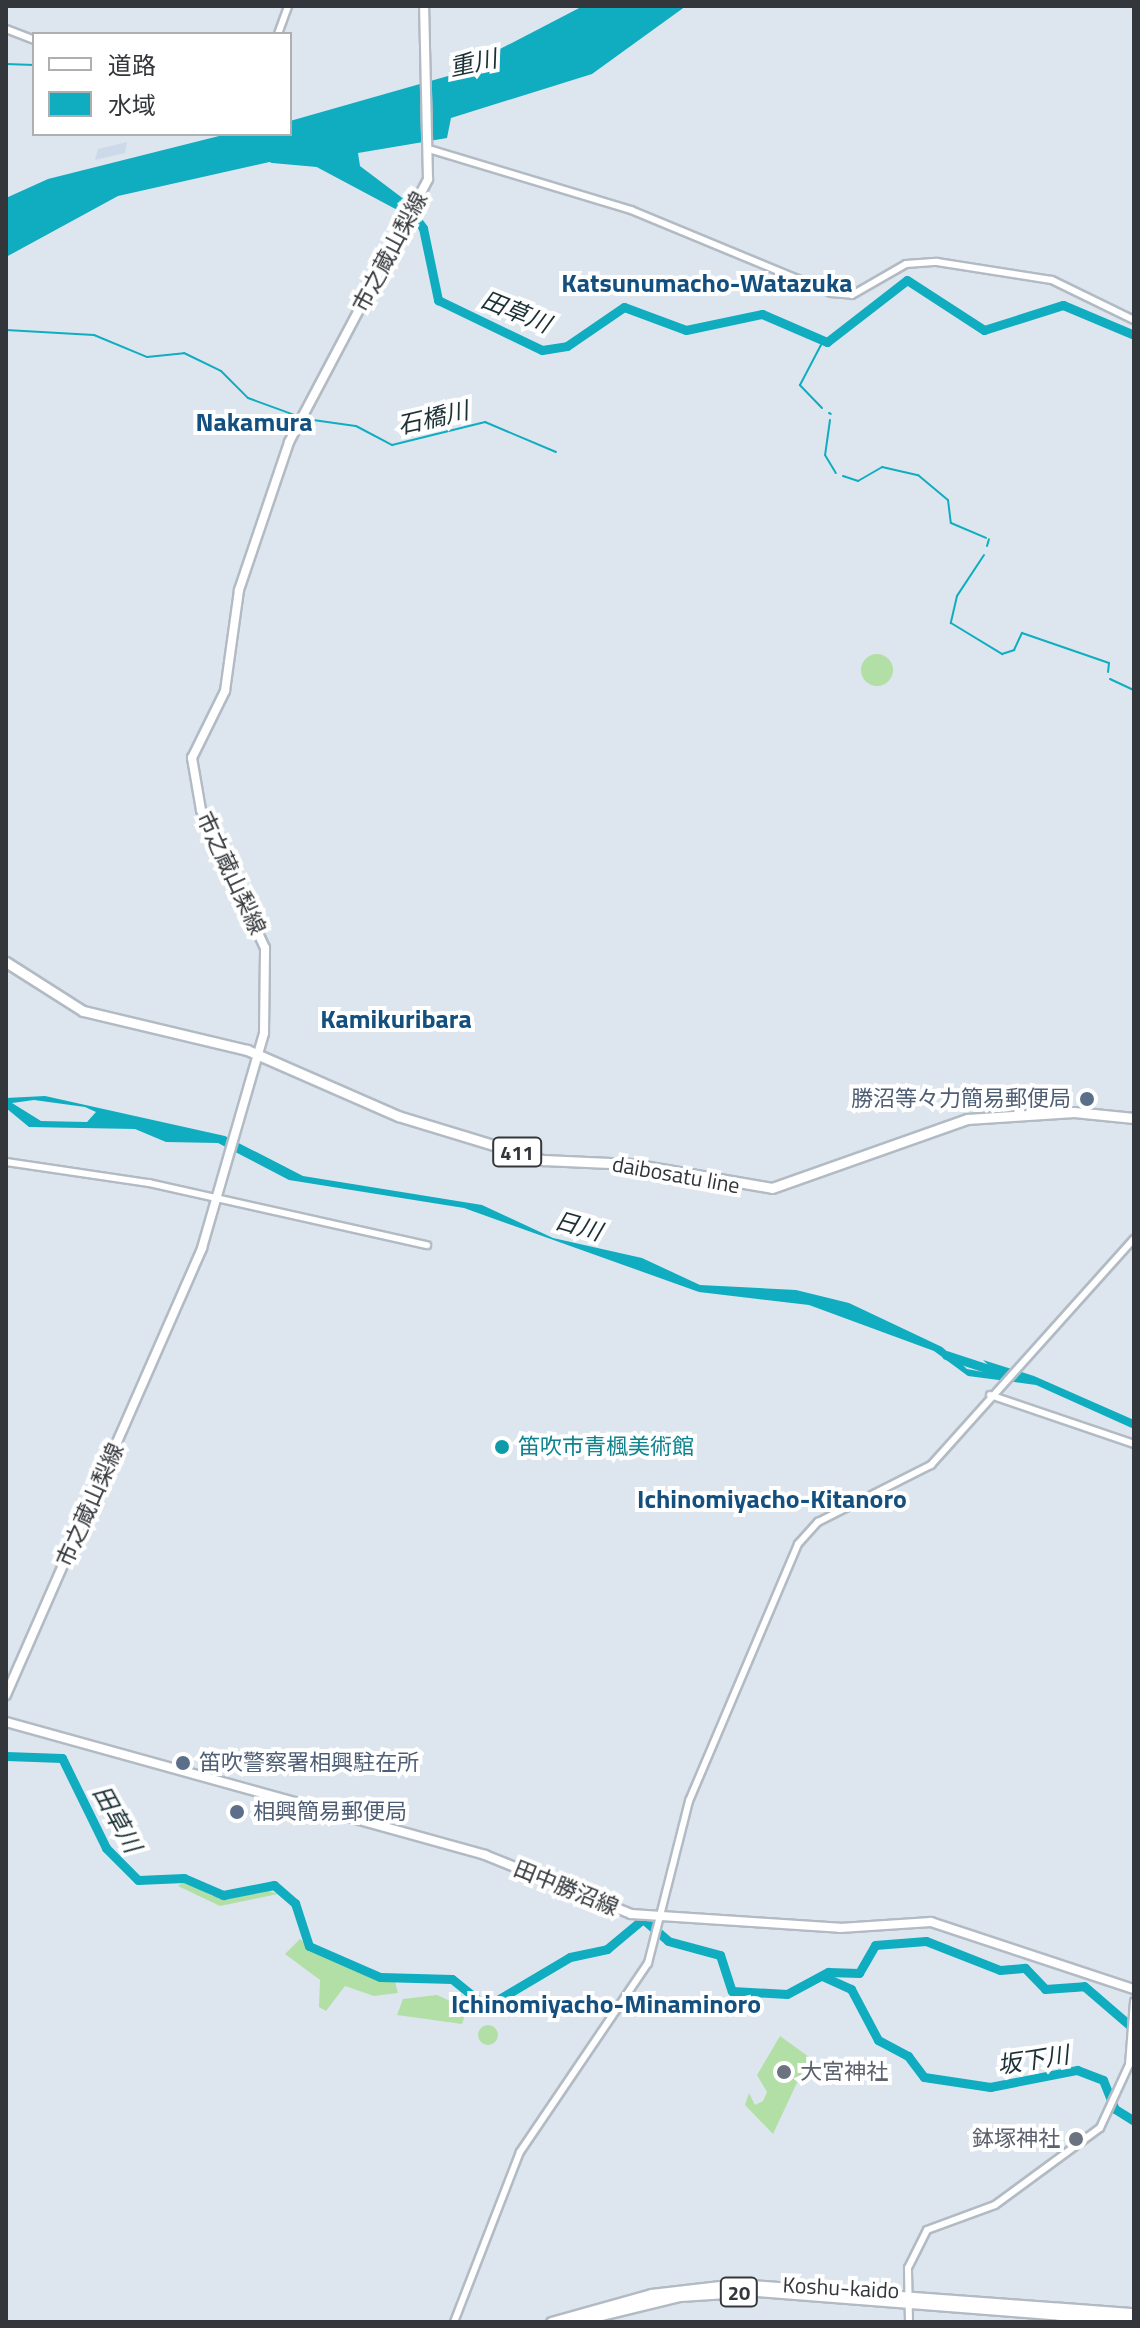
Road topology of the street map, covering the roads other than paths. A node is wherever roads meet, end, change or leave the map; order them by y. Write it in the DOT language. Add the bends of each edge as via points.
graph roads {
  1 [pos="288,6"];
  2 [pos="424,6"];
  3 [pos="6,29"];
  4 [pos="279,32"];
  5 [pos="32,39"];
  6 [pos="432,146"];
  7 [pos="1134,320"];
  8 [pos="6,962"];
  9 [pos="256,1054"];
  10 [pos="1134,1118"];
  11 [pos="6,1162"];
  12 [pos="216,1197"];
  13 [pos="1134,1239"];
  14 [pos="427,1245"];
  15 [pos="993,1393"];
  16 [pos="1134,1444"];
  17 [pos="6,1695"];
  18 [pos="6,1722"];
  19 [pos="663,1916"];
  20 [pos="1134,1989"];
  21 [pos="1134,2001"];
  22 [pos="907,2296"];
  23 [pos="1031,2306"];
  24 [pos="1134,2313"];
  25 [pos="1134,2321"];
  26 [pos="454,2322"];
  27 [pos="551,2322"];
  28 [pos="573,2322"];
  29 [pos="909,2322"];
  1 -- 4 [label="street"];
  2 -- 6 [label="main road, 市之蔵山梨線"];
  3 -- 5 [label="street"];
  6 -- 7 [label="street" via="631,210 831,293 852,295 906,264 937,262 1052,280"];
  6 -- 9 [label="main road, 市之蔵山梨線" via="416,204 301,417 239,590 223,701 192,758 199,804 265,948 268,1011"];
  8 -- 9 [label="highway, daibosatu line / 411" via="83,1011"];
  9 -- 10 [label="highway, daibosatu line / 411" via="398,1116 535,1158 632,1164 757,1188 794,1183 967,1119 1074,1112"];
  9 -- 12 [label="main road, 市之蔵山梨線"];
  11 -- 12 [label="street"];
  12 -- 14 [label="street"];
  12 -- 17 [label="main road, 市之蔵山梨線" via="202,1248"];
  13 -- 15 [label="street"];
  15 -- 16 [label="street"];
  15 -- 19 [label="street" via="921,1473 818,1522 798,1544 699,1772 678,1831"];
  18 -- 19 [label="main road, 田中勝沼線" via="485,1855 622,1912"];
  19 -- 20 [label="main road, 田中勝沼線" via="840,1928 931,1922"];
  19 -- 26 [label="street" via="636,1985 520,2152"];
  21 -- 22 [label="street" via="1129,2065 1086,2143 1001,2202 927,2230 908,2268"];
  22 -- 23 [label="highway, Koshu-kaido / 20"];
  22 -- 27 [label="highway, Koshu-kaido / 20" via="702,2286"];
  22 -- 28 [label="highway, Koshu-kaido / 20" via="717,2293"];
  22 -- 29 [label="street"];
  23 -- 24 [label="highway, Koshu-kaido / 20"];
  23 -- 25 [label="highway, Koshu-kaido / 20"];
}
